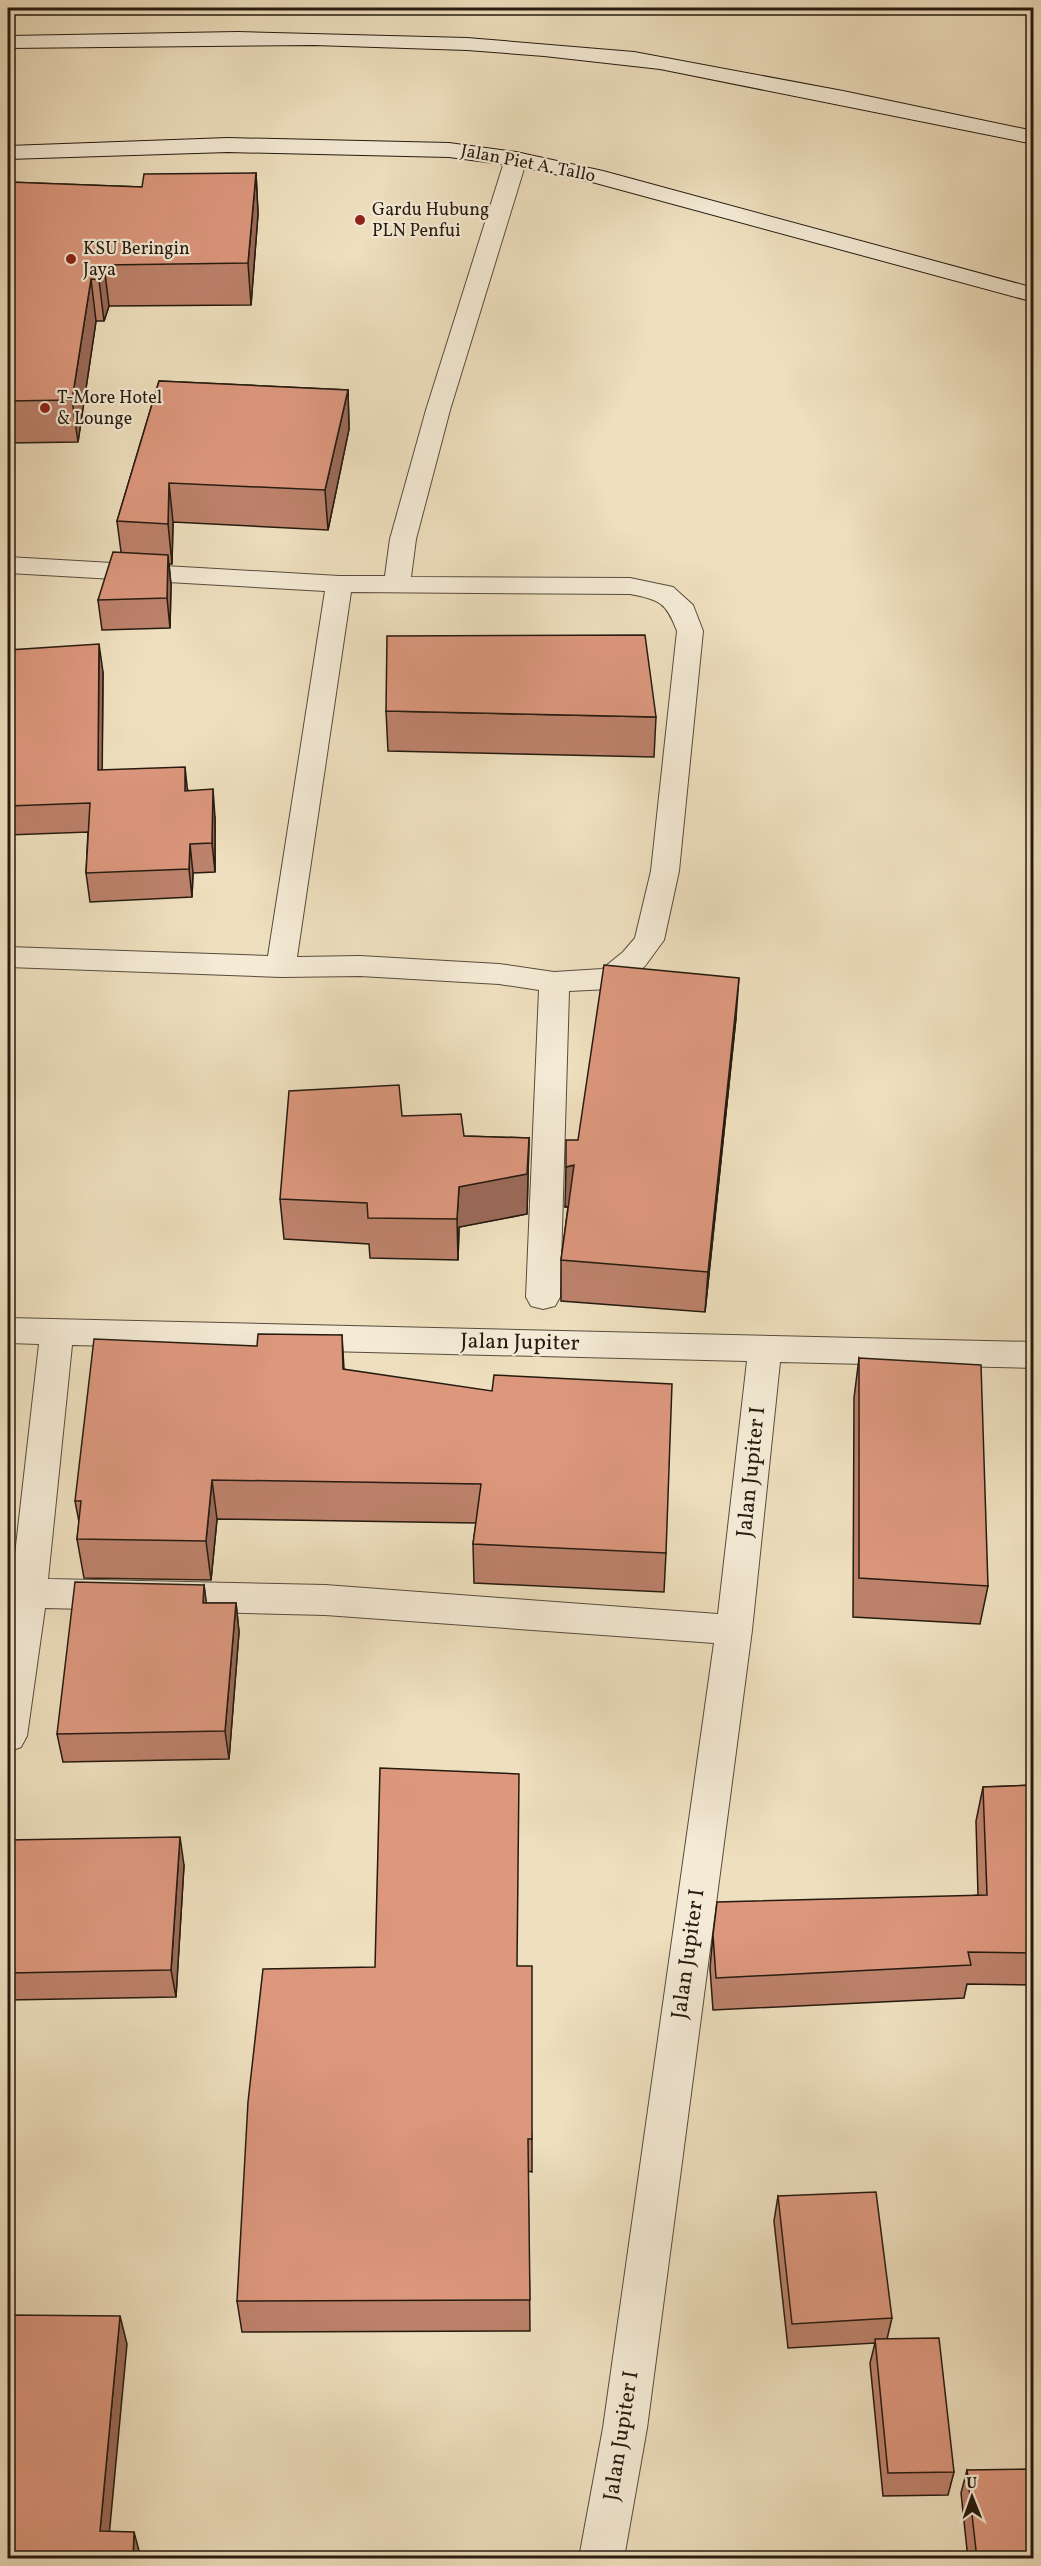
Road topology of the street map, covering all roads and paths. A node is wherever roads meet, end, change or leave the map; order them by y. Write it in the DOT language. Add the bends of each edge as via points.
graph roads {
  1 [pos="8,42"];
  2 [pos="1034,138"];
  3 [pos="8,153"];
  4 [pos="516,159"];
  5 [pos="1034,295"];
  6 [pos="8,565"];
  7 [pos="339,584"];
  8 [pos="397,585"];
  9 [pos="8,957"];
  10 [pos="281,967"];
  11 [pos="554,982"];
  12 [pos="543,1297"];
  13 [pos="8,1331"];
  14 [pos="57,1332"];
  15 [pos="765,1348"];
  16 [pos="1034,1355"];
  17 [pos="29,1593"];
  18 [pos="734,1630"];
  19 [pos="8,1736"];
  20 [pos="602,2559"];
  1 -- 2 [label="street" via="392,39 517,46 624,57"];
  3 -- 4 [label="street, Jalan Piet A. Tallo" via="228,146 358,147 448,150"];
  4 -- 5 [label="street, Jalan Piet A. Tallo" via="595,176"];
  4 -- 8 [label="street" via="438,411 403,539"];
  6 -- 7 [label="street"];
  7 -- 8 [label="street"];
  7 -- 10 [label="street"];
  8 -- 11 [label="street" via="630,586 664,593 680,605 684,614 690,631 665,871 649,940 634,959 609,979"];
  9 -- 10 [label="street"];
  10 -- 11 [label="street" via="360,966 499,974"];
  11 -- 12 [label="street"];
  13 -- 14 [label="street, Jalan Jupiter"];
  14 -- 15 [label="street, Jalan Jupiter"];
  14 -- 17 [label="street"];
  15 -- 16 [label="street, Jalan Jupiter"];
  15 -- 18 [label="street, Jalan Jupiter I"];
  17 -- 18 [label="street" via="325,1600"];
  17 -- 19 [label="street"];
  18 -- 20 [label="street, Jalan Jupiter I" via="625,2428"];
}
